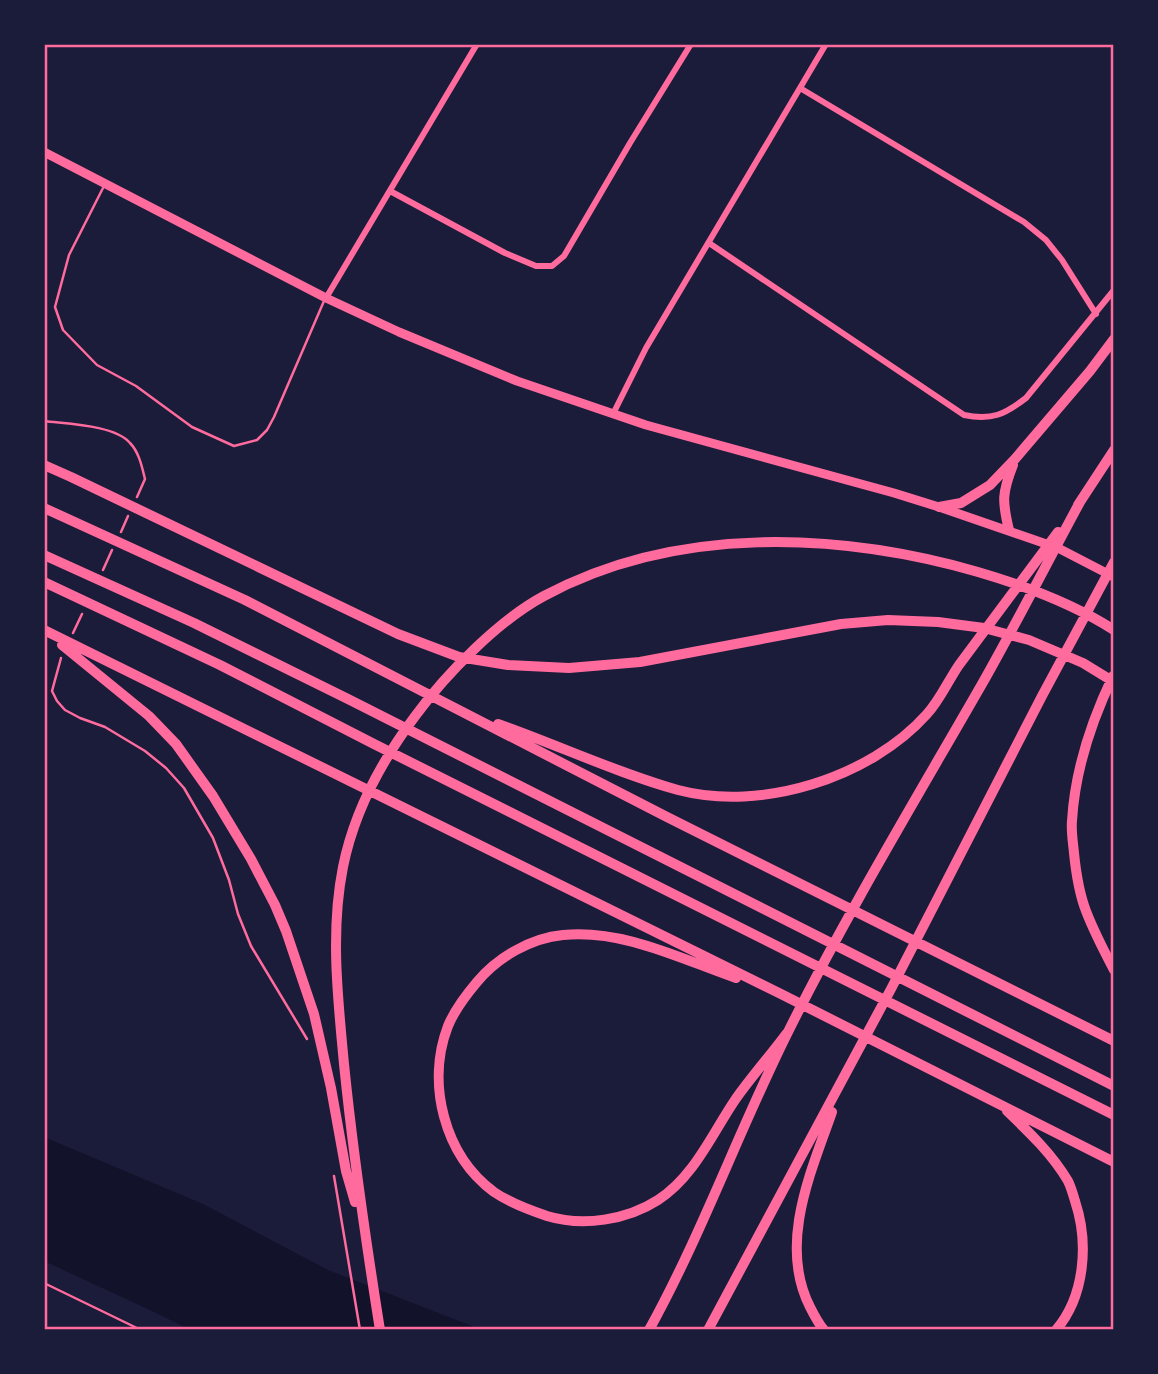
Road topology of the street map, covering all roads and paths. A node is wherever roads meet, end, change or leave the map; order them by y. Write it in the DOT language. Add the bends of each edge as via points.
graph roads {
  1 [pos="477,44"];
  2 [pos="691,44"];
  3 [pos="826,44"];
  4 [pos="800,88"];
  5 [pos="44,152"];
  6 [pos="106,183"];
  7 [pos="390,191"];
  8 [pos="709,243"];
  9 [pos="1114,290"];
  10 [pos="326,298"];
  11 [pos="1096,314"];
  12 [pos="1114,339"];
  13 [pos="613,415"];
  14 [pos="44,421"];
  15 [pos="1114,450"];
  16 [pos="1016,459"];
  17 [pos="44,465"];
  18 [pos="145,479"];
  19 [pos="1080,502"];
  20 [pos="939,508"];
  21 [pos="44,509"];
  22 [pos="1009,530"];
  23 [pos="44,555"];
  24 [pos="1114,562"];
  25 [pos="1114,577"];
  26 [pos="44,582"];
  27 [pos="44,630"];
  28 [pos="1114,630"];
  29 [pos="58,665"];
  30 [pos="1114,674"];
  31 [pos="1114,682"];
  32 [pos="459,710"];
  33 [pos="1114,970"];
  34 [pos="781,994"];
  35 [pos="787,1033"];
  36 [pos="1114,1041"];
  37 [pos="310,1047"];
  38 [pos="843,1079"];
  39 [pos="1114,1086"];
  40 [pos="1000,1105"];
  41 [pos="1114,1115"];
  42 [pos="1114,1162"];
  43 [pos="332,1167"];
  44 [pos="366,1242"];
  45 [pos="44,1283"];
  46 [pos="141,1330"];
  47 [pos="360,1330"];
  48 [pos="380,1330"];
  49 [pos="649,1330"];
  50 [pos="708,1330"];
  51 [pos="824,1330"];
  52 [pos="1056,1330"];
  1 -- 7 [label="street"];
  2 -- 7 [label="street" via="564,256 552,266 536,266 505,253"];
  3 -- 4 [label="street"];
  4 -- 8 [label="street"];
  4 -- 11 [label="street" via="1024,222 1062,260"];
  5 -- 6 [label="main road"];
  6 -- 10 [label="main road"];
  6 -- 10 [label="lane" via="69,255 55,307 63,330 97,365 136,386 192,427 233,446 257,440 274,417"];
  7 -- 10 [label="street"];
  8 -- 11 [label="street" via="964,415 977,418 994,417 1026,398"];
  8 -- 13 [label="street" via="646,348"];
  9 -- 11 [label="street"];
  10 -- 13 [label="main road" via="517,381"];
  12 -- 16 [label="highway"];
  13 -- 20 [label="main road"];
  14 -- 18 [label="path" via="121,434 132,444"];
  15 -- 19 [label="highway"];
  16 -- 20 [label="highway" via="990,485 961,503"];
  16 -- 22 [label="highway" via="1003,505"];
  17 -- 31 [label="highway" via="398,634 459,657 569,668 640,662 841,624 888,620 984,628 1040,645"];
  19 -- 32 [label="highway" via="928,713 869,760 818,783 752,795 680,790"];
  19 -- 35 [label="highway"];
  20 -- 22 [label="main road"];
  21 -- 32 [label="highway" via="244,600"];
  22 -- 25 [label="main road" via="1058,548"];
  23 -- 39 [label="highway" via="194,623"];
  24 -- 38 [label="highway"];
  26 -- 41 [label="highway" via="220,665"];
  27 -- 34 [label="highway"];
  27 -- 44 [label="highway" via="176,744 251,859 286,932 314,1014 346,1171"];
  28 -- 44 [label="highway" via="1048,595 934,560 876,549 801,543 726,544 654,555 575,581 498,627 431,694 399,737 372,784 344,865 336,913 338,995"];
  29 -- 37 [label="path" via="52,691 65,710 106,727 145,751 184,788 214,838 251,946"];
  30 -- 33 [label="highway" via="1096,712 1076,780 1072,823 1076,874 1085,909"];
  32 -- 36 [label="highway"];
  34 -- 35 [label="highway" via="636,942 563,935 535,942 487,970 464,997 448,1026 440,1060 439,1097 458,1151 471,1171 496,1194 562,1221 617,1217 659,1199 684,1177"];
  34 -- 40 [label="highway"];
  35 -- 49 [label="highway"];
  38 -- 50 [label="highway"];
  38 -- 51 [label="highway" via="798,1222 797,1261 803,1293"];
  40 -- 42 [label="highway"];
  40 -- 52 [label="highway" via="1048,1152 1069,1184 1081,1218 1081,1278"];
  43 -- 47 [label="path"];
  44 -- 48 [label="highway"];
  45 -- 46 [label="path"];
}
